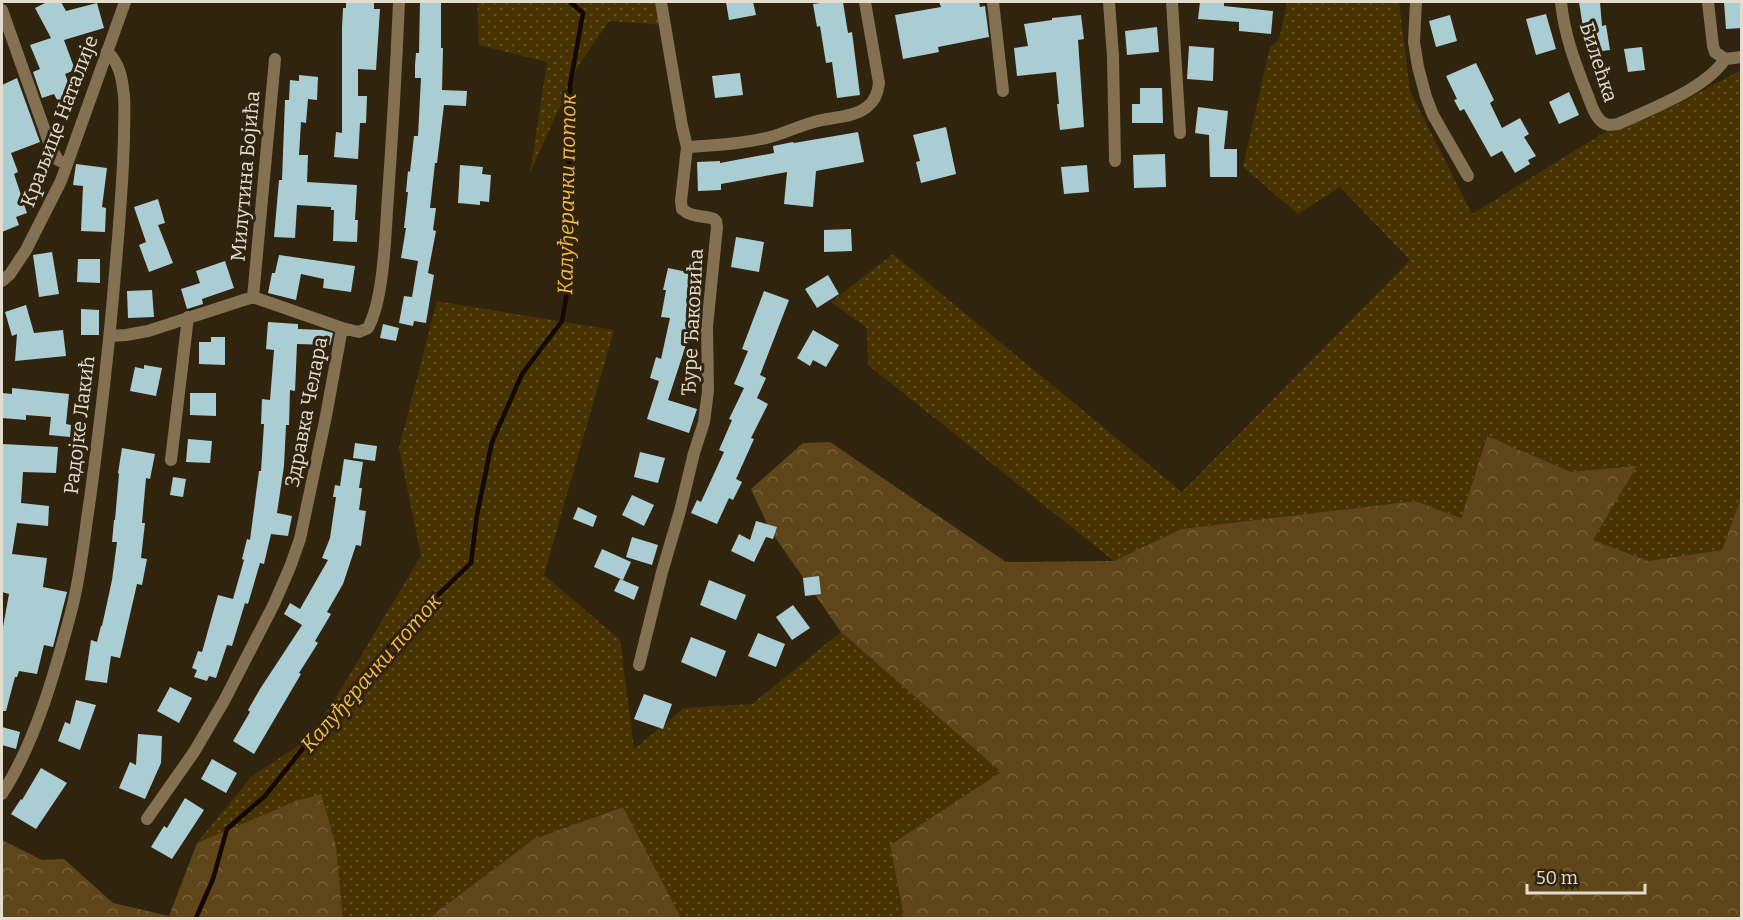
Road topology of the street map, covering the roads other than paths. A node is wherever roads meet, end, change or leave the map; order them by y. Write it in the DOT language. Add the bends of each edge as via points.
graph roads {
  1 [pos="125,2"];
  2 [pos="399,2"];
  3 [pos="661,2"];
  4 [pos="866,2"];
  5 [pos="993,2"];
  6 [pos="1109,2"];
  7 [pos="1172,2"];
  8 [pos="1416,2"];
  9 [pos="1561,2"];
  10 [pos="1708,2"];
  11 [pos="2,10"];
  12 [pos="107,51"];
  13 [pos="1742,57"];
  14 [pos="275,59"];
  15 [pos="1725,59"];
  16 [pos="1003,91"];
  17 [pos="1180,133"];
  18 [pos="687,147"];
  19 [pos="1115,161"];
  20 [pos="66,164"];
  21 [pos="1468,176"];
  22 [pos="2,281"];
  23 [pos="253,297"];
  24 [pos="188,317"];
  25 [pos="342,328"];
  26 [pos="110,336"];
  27 [pos="171,460"];
  28 [pos="639,664"];
  29 [pos="2,794"];
  30 [pos="147,819"];
  1 -- 12 [label="street, Краљице Наталије"];
  2 -- 25 [label="street, Здравка Челара" via="384,251 375,312 369,328 359,332"];
  3 -- 18 [label="street, Ђуре Ђаковића"];
  4 -- 18 [label="street" via="879,83 878,93 866,109 771,137"];
  5 -- 16 [label="street"];
  6 -- 19 [label="street"];
  7 -- 17 [label="street"];
  8 -- 21 [label="street" via="1414,42 1418,67 1433,115"];
  9 -- 15 [label="street, Билећка" via="1569,42 1596,116 1610,126 1665,103 1711,75"];
  10 -- 15 [label="street" via="1713,46"];
  11 -- 20 [label="street" via="51,148 58,160"];
  12 -- 20 [label="street, Краљице Наталије"];
  12 -- 26 [label="street, Радојке Лакић" via="116,60 124,99 123,179"];
  13 -- 15 [label="street"];
  14 -- 23 [label="street, Милутина Бојића"];
  18 -- 28 [label="street, Ђуре Ђаковића" via="682,209 695,217 711,218 717,224 707,327 708,391 704,422"];
  20 -- 22 [label="street, Краљице Наталије" via="31,241"];
  23 -- 24 [label="street"];
  23 -- 25 [label="street"];
  24 -- 26 [label="street" via="148,331"];
  24 -- 27 [label="street"];
  25 -- 30 [label="street, Здравка Челара" via="300,539 290,567 240,672 194,752"];
  26 -- 29 [label="street, Радојке Лакић" via="94,471 71,612 32,732"];
}
